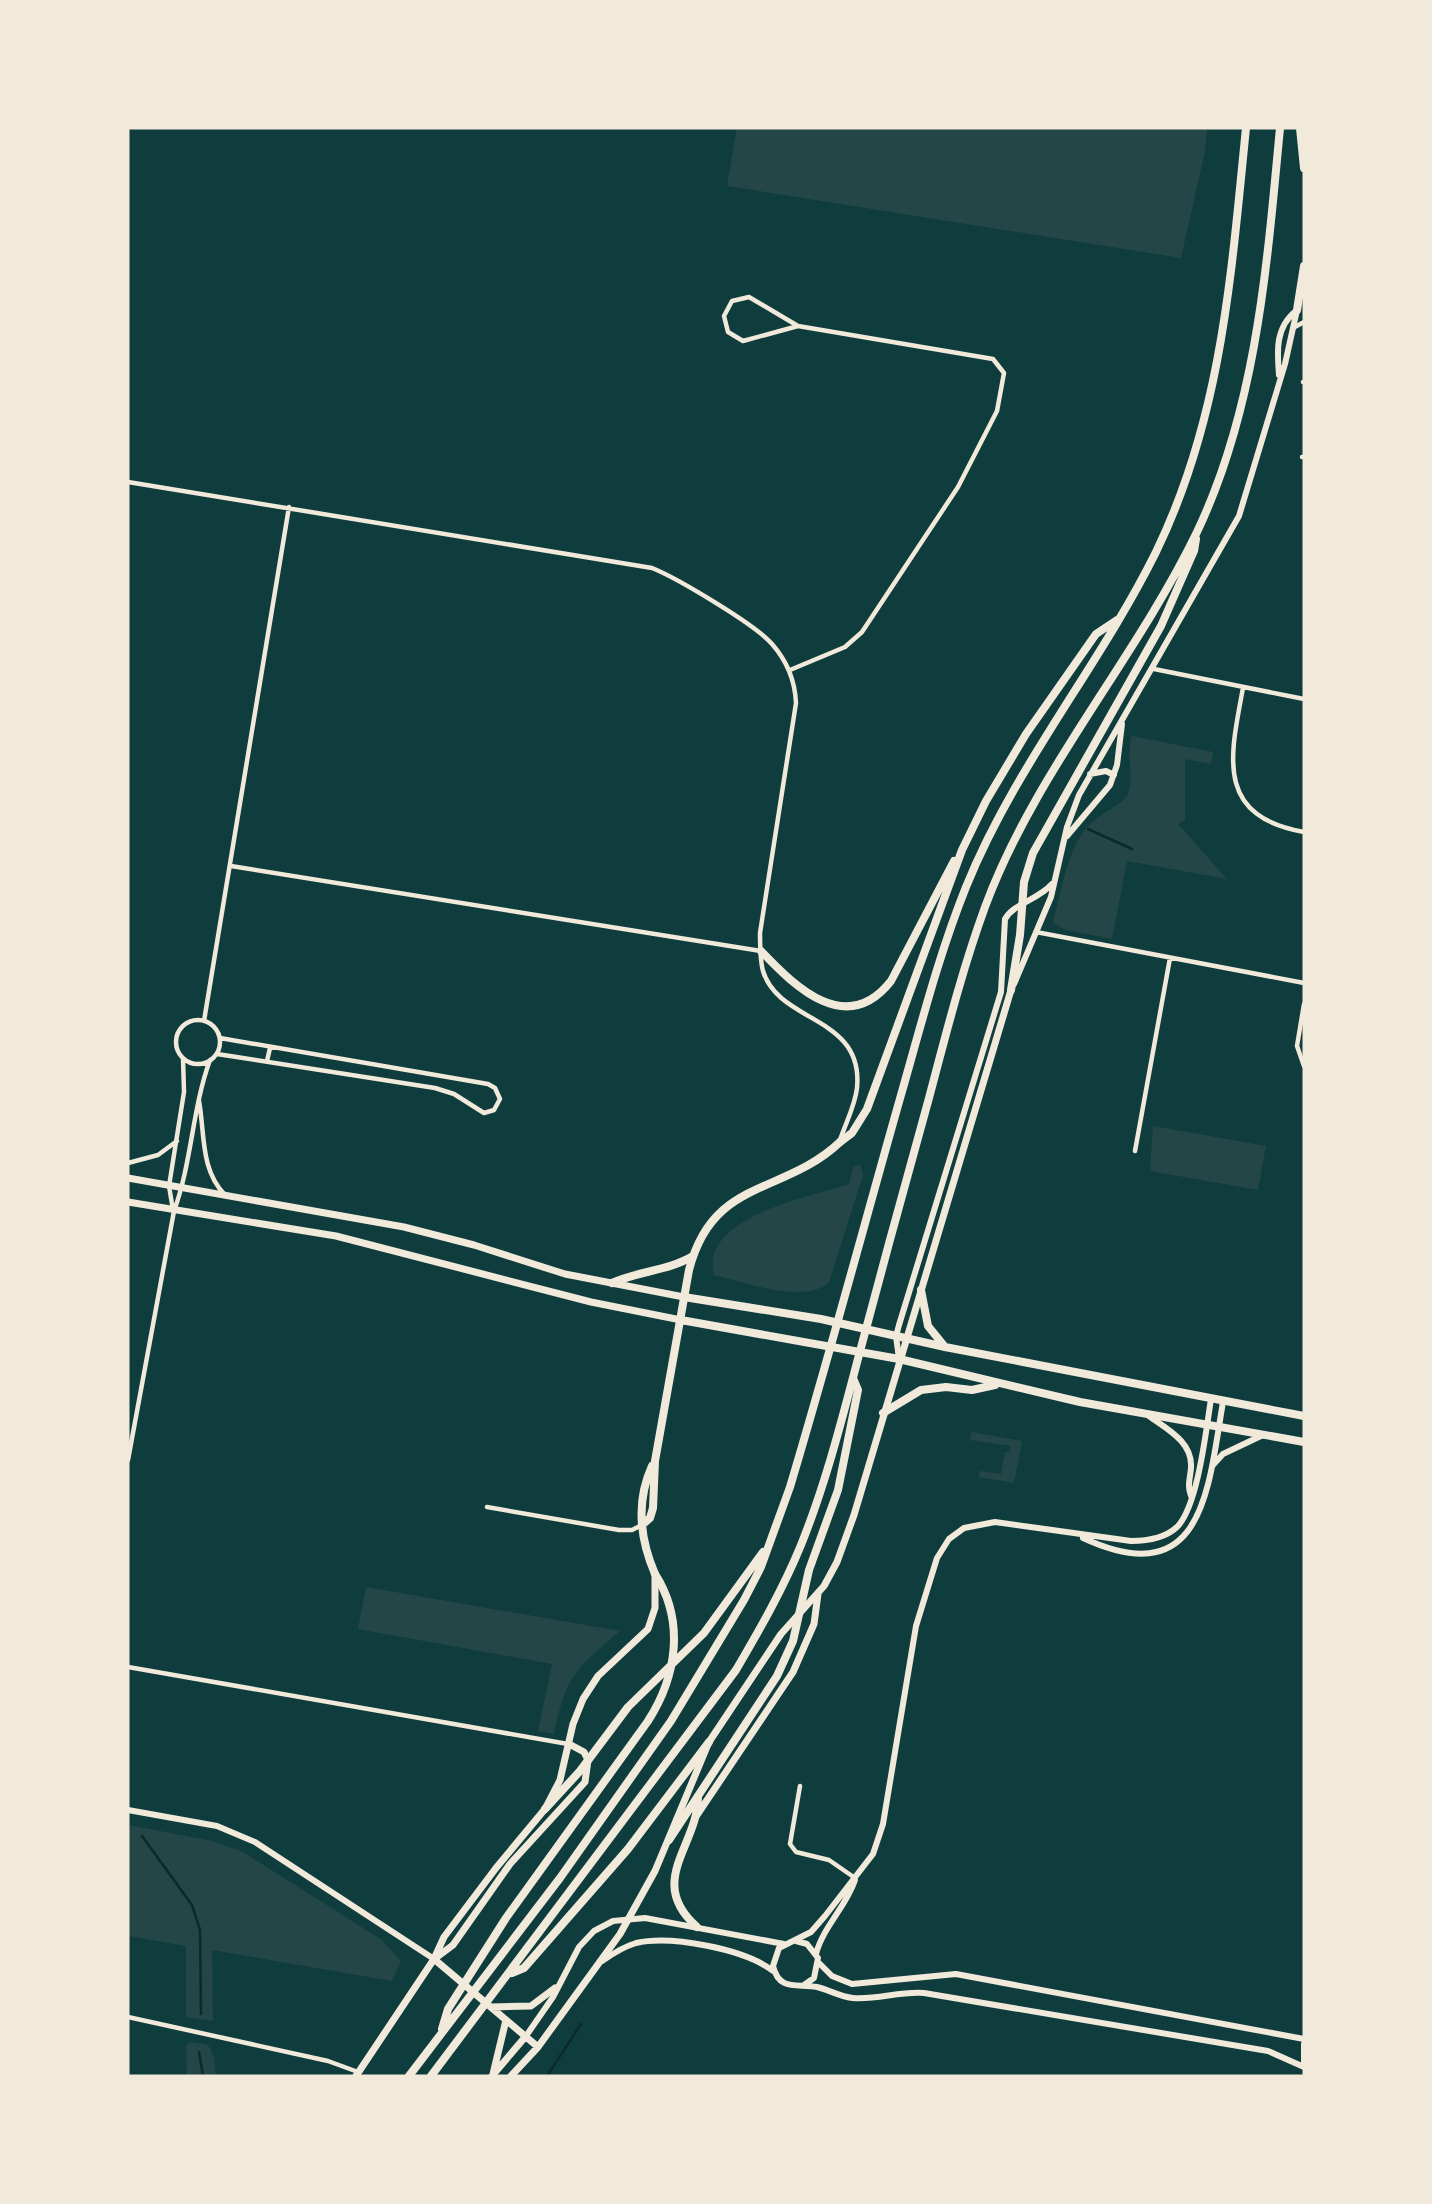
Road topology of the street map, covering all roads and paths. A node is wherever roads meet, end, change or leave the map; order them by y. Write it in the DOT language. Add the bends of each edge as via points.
graph roads {
  1 [pos="1246,128"];
  2 [pos="1280,128"];
  3 [pos="1300,128"];
  4 [pos="1304,168"];
  5 [pos="1304,272"];
  6 [pos="1300,309"];
  7 [pos="1304,322"];
  8 [pos="798,326"];
  9 [pos="1293,328"];
  10 [pos="1279,377"];
  11 [pos="128,482"];
  12 [pos="289,507"];
  13 [pos="1197,531"];
  14 [pos="1119,619"];
  15 [pos="1154,669"];
  16 [pos="790,670"];
  17 [pos="1243,688"];
  18 [pos="1304,699"];
  19 [pos="1123,722"];
  20 [pos="1090,774"];
  21 [pos="1114,775"];
  22 [pos="1304,832"];
  23 [pos="1066,837"];
  24 [pos="962,850"];
  25 [pos="231,866"];
  26 [pos="1052,884"];
  27 [pos="1023,904"];
  28 [pos="1037,932"];
  29 [pos="761,951"];
  30 [pos="1170,958"];
  31 [pos="1304,983"];
  32 [pos="1011,990"];
  33 [pos="1304,1004"];
  34 [pos="204,1021"];
  35 [pos="220,1038"];
  36 [pos="270,1048"];
  37 [pos="217,1054"];
  38 [pos="183,1058"];
  39 [pos="210,1060"];
  40 [pos="267,1061"];
  41 [pos="1304,1066"];
  42 [pos="198,1097"];
  43 [pos="177,1140"];
  44 [pos="840,1142"];
  45 [pos="1135,1151"];
  46 [pos="128,1163"];
  47 [pos="128,1178"];
  48 [pos="169,1186"];
  49 [pos="182,1188"];
  50 [pos="226,1196"];
  51 [pos="128,1202"];
  52 [pos="173,1211"];
  53 [pos="693,1256"];
  54 [pos="612,1283"];
  55 [pos="921,1290"];
  56 [pos="684,1297"];
  57 [pos="681,1320"];
  58 [pos="896,1336"];
  59 [pos="906,1339"];
  60 [pos="944,1348"];
  61 [pos="900,1359"];
  62 [pos="853,1378"];
  63 [pos="998,1384"];
  64 [pos="1211,1399"];
  65 [pos="1223,1402"];
  66 [pos="883,1413"];
  67 [pos="1147,1415"];
  68 [pos="1304,1416"];
  69 [pos="1207,1424"];
  70 [pos="1219,1426"];
  71 [pos="1265,1434"];
  72 [pos="1304,1442"];
  73 [pos="128,1460"];
  74 [pos="1211,1467"];
  75 [pos="1191,1496"];
  76 [pos="487,1507"];
  77 [pos="642,1525"];
  78 [pos="1079,1535"];
  79 [pos="766,1547"];
  80 [pos="655,1574"];
  81 [pos="818,1594"];
  82 [pos="128,1667"];
  83 [pos="709,1742"];
  84 [pos="569,1744"];
  85 [pos="588,1760"];
  86 [pos="800,1786"];
  87 [pos="698,1793"];
  88 [pos="128,1810"];
  89 [pos="545,1810"];
  90 [pos="692,1822"];
  91 [pos="669,1840"];
  92 [pos="856,1878"];
  93 [pos="630,1917"];
  94 [pos="697,1927"];
  95 [pos="794,1941"];
  96 [pos="784,1944"];
  97 [pos="816,1954"];
  98 [pos="434,1959"];
  99 [pos="601,1961"];
  100 [pos="819,1964"];
  101 [pos="774,1973"];
  102 [pos="509,1975"];
  103 [pos="802,1986"];
  104 [pos="555,1988"];
  105 [pos="490,2007"];
  106 [pos="452,2012"];
  107 [pos="128,2017"];
  108 [pos="506,2020"];
  109 [pos="526,2036"];
  110 [pos="1304,2042"];
  111 [pos="538,2047"];
  112 [pos="1304,2064"];
  113 [pos="357,2074"];
  114 [pos="492,2075"];
  115 [pos="409,2076"];
  116 [pos="431,2076"];
  117 [pos="510,2076"];
  1 -- 14 [label="main road" via="1217,371 1187,477 1157,549"];
  2 -- 13 [label="main road" via="1261,302 1240,408"];
  3 -- 4 [label="main road"];
  5 -- 6 [label="main road"];
  6 -- 9 [label="street"];
  6 -- 10 [label="street" via="1283,324 1278,339"];
  7 -- 9 [label="street"];
  8 -- 8 [label="street" via="743,341 728,332 724,316 733,301 749,297"];
  8 -- 16 [label="street" via="993,359 1004,373 997,411 958,487 862,632 845,647"];
  9 -- 10 [label="street"];
  10 -- 15 [label="street" via="1239,516"];
  11 -- 12 [label="street"];
  12 -- 16 [label="street" via="652,568 675,577 771,641"];
  12 -- 25 [label="street"];
  13 -- 27 [label="main road" via="1194,551 1160,626 1033,853"];
  13 -- 62 [label="main road" via="1138,637 1048,778 998,875 960,983"];
  14 -- 24 [label="main road" via="1096,634 1034,723"];
  14 -- 79 [label="main road" via="1023,771 966,888 932,988 790,1487"];
  15 -- 17 [label="street"];
  15 -- 19 [label="street"];
  16 -- 29 [label="street" via="796,703 760,933"];
  17 -- 18 [label="street"];
  17 -- 22 [label="street" via="1231,751 1231,774 1239,795 1270,823"];
  19 -- 20 [label="street"];
  19 -- 21 [label="street"];
  20 -- 21 [label="street" via="1106,771"];
  20 -- 23 [label="street"];
  21 -- 23 [label="street" via="1106,792"];
  23 -- 26 [label="street"];
  24 -- 29 [label="main road" via="948,868 891,981 863,1004 834,1005 813,997 792,985"];
  24 -- 44 [label="main road" via="871,1100 852,1133"];
  25 -- 29 [label="street"];
  25 -- 34 [label="street"];
  26 -- 27 [label="street"];
  26 -- 28 [label="street"];
  27 -- 32 [label="main road"];
  27 -- 58 [label="street" via="1005,919 1001,992"];
  28 -- 30 [label="street"];
  28 -- 32 [label="street"];
  29 -- 44 [label="street" via="763,971 777,992 833,1030 853,1055 857,1089"];
  30 -- 31 [label="street"];
  30 -- 45 [label="street"];
  32 -- 55 [label="main road"];
  33 -- 41 [label="street" via="1297,1046"];
  34 -- 35 [label="street"];
  34 -- 38 [label="street" via="190,1022 180,1030 176,1042"];
  35 -- 36 [label="street"];
  35 -- 37 [label="street"];
  36 -- 40 [label="street"];
  36 -- 40 [label="street" via="488,1084 500,1099 494,1110 484,1113 435,1088"];
  37 -- 39 [label="street"];
  37 -- 40 [label="street"];
  38 -- 39 [label="street" via="197,1064"];
  38 -- 43 [label="street"];
  39 -- 42 [label="street"];
  42 -- 49 [label="street"];
  42 -- 50 [label="street" via="206,1163"];
  43 -- 46 [label="street" via="158,1156"];
  43 -- 48 [label="street"];
  44 -- 53 [label="main road" via="807,1168 732,1202 705,1231"];
  47 -- 48 [label="main road"];
  48 -- 49 [label="main road"];
  48 -- 52 [label="street"];
  49 -- 50 [label="main road"];
  49 -- 52 [label="street"];
  50 -- 54 [label="main road" via="404,1227 565,1274"];
  51 -- 52 [label="main road"];
  52 -- 57 [label="main road" via="336,1237 591,1302"];
  52 -- 73 [label="street"];
  53 -- 54 [label="main road" via="678,1265 633,1273"];
  53 -- 56 [label="main road"];
  54 -- 56 [label="main road"];
  55 -- 59 [label="main road"];
  55 -- 60 [label="main road" via="928,1326"];
  56 -- 57 [label="main road"];
  56 -- 58 [label="main road"];
  57 -- 61 [label="main road"];
  57 -- 77 [label="main road" via="655,1461 645,1482"];
  58 -- 59 [label="main road"];
  58 -- 61 [label="street"];
  59 -- 60 [label="main road"];
  59 -- 61 [label="main road"];
  60 -- 64 [label="main road"];
  61 -- 63 [label="main road"];
  61 -- 66 [label="main road"];
  62 -- 87 [label="main road" via="858,1390 844,1467 803,1592 793,1640 777,1676"];
  62 -- 102 [label="main road" via="812,1514 760,1628 707,1711"];
  63 -- 66 [label="main road" via="972,1390 921,1390"];
  63 -- 67 [label="main road"];
  64 -- 65 [label="main road"];
  64 -- 69 [label="street"];
  65 -- 68 [label="main road"];
  65 -- 70 [label="street"];
  66 -- 81 [label="main road" via="847,1538"];
  67 -- 69 [label="main road"];
  67 -- 75 [label="street" via="1186,1447 1191,1461"];
  69 -- 70 [label="main road"];
  69 -- 75 [label="street"];
  70 -- 71 [label="main road"];
  70 -- 74 [label="street"];
  71 -- 72 [label="main road"];
  71 -- 74 [label="street" via="1223,1454"];
  74 -- 78 [label="street" via="1198,1517 1187,1536 1167,1549 1144,1553 1111,1550"];
  75 -- 78 [label="street" via="1177,1527 1148,1541"];
  76 -- 77 [label="street" via="619,1530"];
  77 -- 80 [label="main road"];
  78 -- 92 [label="street" via="995,1522 964,1528 949,1539 937,1559 916,1626 883,1824 873,1854"];
  79 -- 85 [label="main road" via="704,1633 628,1707"];
  79 -- 106 [label="main road" via="744,1600 671,1721 495,1963"];
  80 -- 84 [label="main road" via="655,1608 648,1629 588,1689"];
  80 -- 106 [label="main road" via="670,1606 671,1674 649,1721 527,1886"];
  81 -- 83 [label="main road" via="781,1634"];
  81 -- 90 [label="main road" via="814,1624 793,1672"];
  82 -- 84 [label="street"];
  83 -- 91 [label="main road"];
  83 -- 102 [label="main road" via="628,1849 524,1968"];
  84 -- 85 [label="main road" via="584,1752"];
  84 -- 89 [label="main road" via="560,1780"];
  85 -- 89 [label="main road"];
  85 -- 98 [label="main road" via="585,1782 510,1864 453,1945"];
  86 -- 92 [label="street" via="790,1844 796,1852 830,1860"];
  87 -- 90 [label="main road"];
  87 -- 91 [label="main road"];
  88 -- 98 [label="street" via="217,1826 256,1842"];
  89 -- 98 [label="main road" via="496,1867 444,1937"];
  90 -- 94 [label="main road" via="674,1887 680,1910"];
  91 -- 93 [label="main road"];
  92 -- 95 [label="street" via="811,1932"];
  92 -- 97 [label="street"];
  93 -- 94 [label="street"];
  93 -- 99 [label="main road"];
  93 -- 104 [label="street" via="594,1931"];
  94 -- 96 [label="street"];
  95 -- 96 [label="street"];
  95 -- 97 [label="street" via="807,1944"];
  96 -- 101 [label="street" via="775,1953"];
  97 -- 100 [label="street"];
  98 -- 105 [label="main road"];
  98 -- 113 [label="main road"];
  99 -- 101 [label="street" via="636,1943 668,1941 740,1954"];
  99 -- 111 [label="main road"];
  100 -- 103 [label="street" via="814,1978"];
  100 -- 110 [label="street" via="832,1976 852,1984 956,1975"];
  101 -- 103 [label="street" via="782,1983"];
  102 -- 116 [label="main road"];
  103 -- 112 [label="street" via="850,1998 924,1993 1268,2052"];
  104 -- 105 [label="main road" via="530,2006"];
  104 -- 109 [label="street"];
  105 -- 108 [label="main road"];
  106 -- 115 [label="main road"];
  107 -- 113 [label="street" via="328,2061"];
  108 -- 109 [label="main road"];
  108 -- 114 [label="main road"];
  109 -- 111 [label="main road"];
  109 -- 114 [label="main road"];
  110 -- 112 [label="street"];
  111 -- 117 [label="main road"];
}
